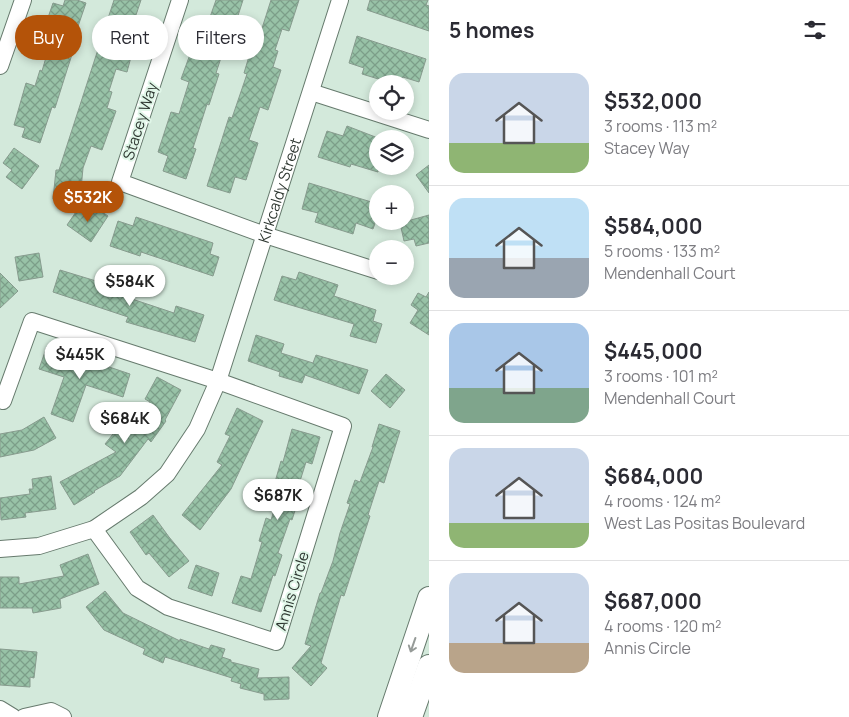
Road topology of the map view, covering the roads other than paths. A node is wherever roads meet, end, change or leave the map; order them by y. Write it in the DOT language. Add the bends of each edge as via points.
graph roads {
  1 [pos="23,0"];
  2 [pos="180,0"];
  3 [pos="340,0"];
  4 [pos="0,66"];
  5 [pos="311,92"];
  6 [pos="429,130"];
  7 [pos="265,234"];
  8 [pos="369,268"];
  9 [pos="218,381"];
  10 [pos="3,401"];
  11 [pos="94,529"];
  12 [pos="0,549"];
  13 [pos="429,598"];
  14 [pos="429,666"];
  15 [pos="0,709"];
  16 [pos="12,717"];
  17 [pos="24,717"];
  18 [pos="63,717"];
  19 [pos="389,717"];
  20 [pos="412,717"];
  1 -- 4 [label="street"];
  2 -- 7 [label="street, Stacey Way" via="120,182"];
  3 -- 5 [label="street, Kirkcaldy Street"];
  5 -- 6 [label="street"];
  5 -- 7 [label="street, Kirkcaldy Street"];
  7 -- 8 [label="street"];
  7 -- 9 [label="street, Kirkcaldy Street"];
  9 -- 10 [label="street" via="32,321"];
  9 -- 11 [label="street, Kirkcaldy Street" via="197,428 167,474 141,497"];
  9 -- 11 [label="street, Annis Circle" via="343,426 276,642 168,607 137,588"];
  11 -- 12 [label="street, Kirkcaldy Street" via="39,546"];
  13 -- 19 [label="highway, one-way"];
  14 -- 20 [label="highway"];
  15 -- 16 [label="street"];
  17 -- 18 [label="street" via="50,711"];
}
